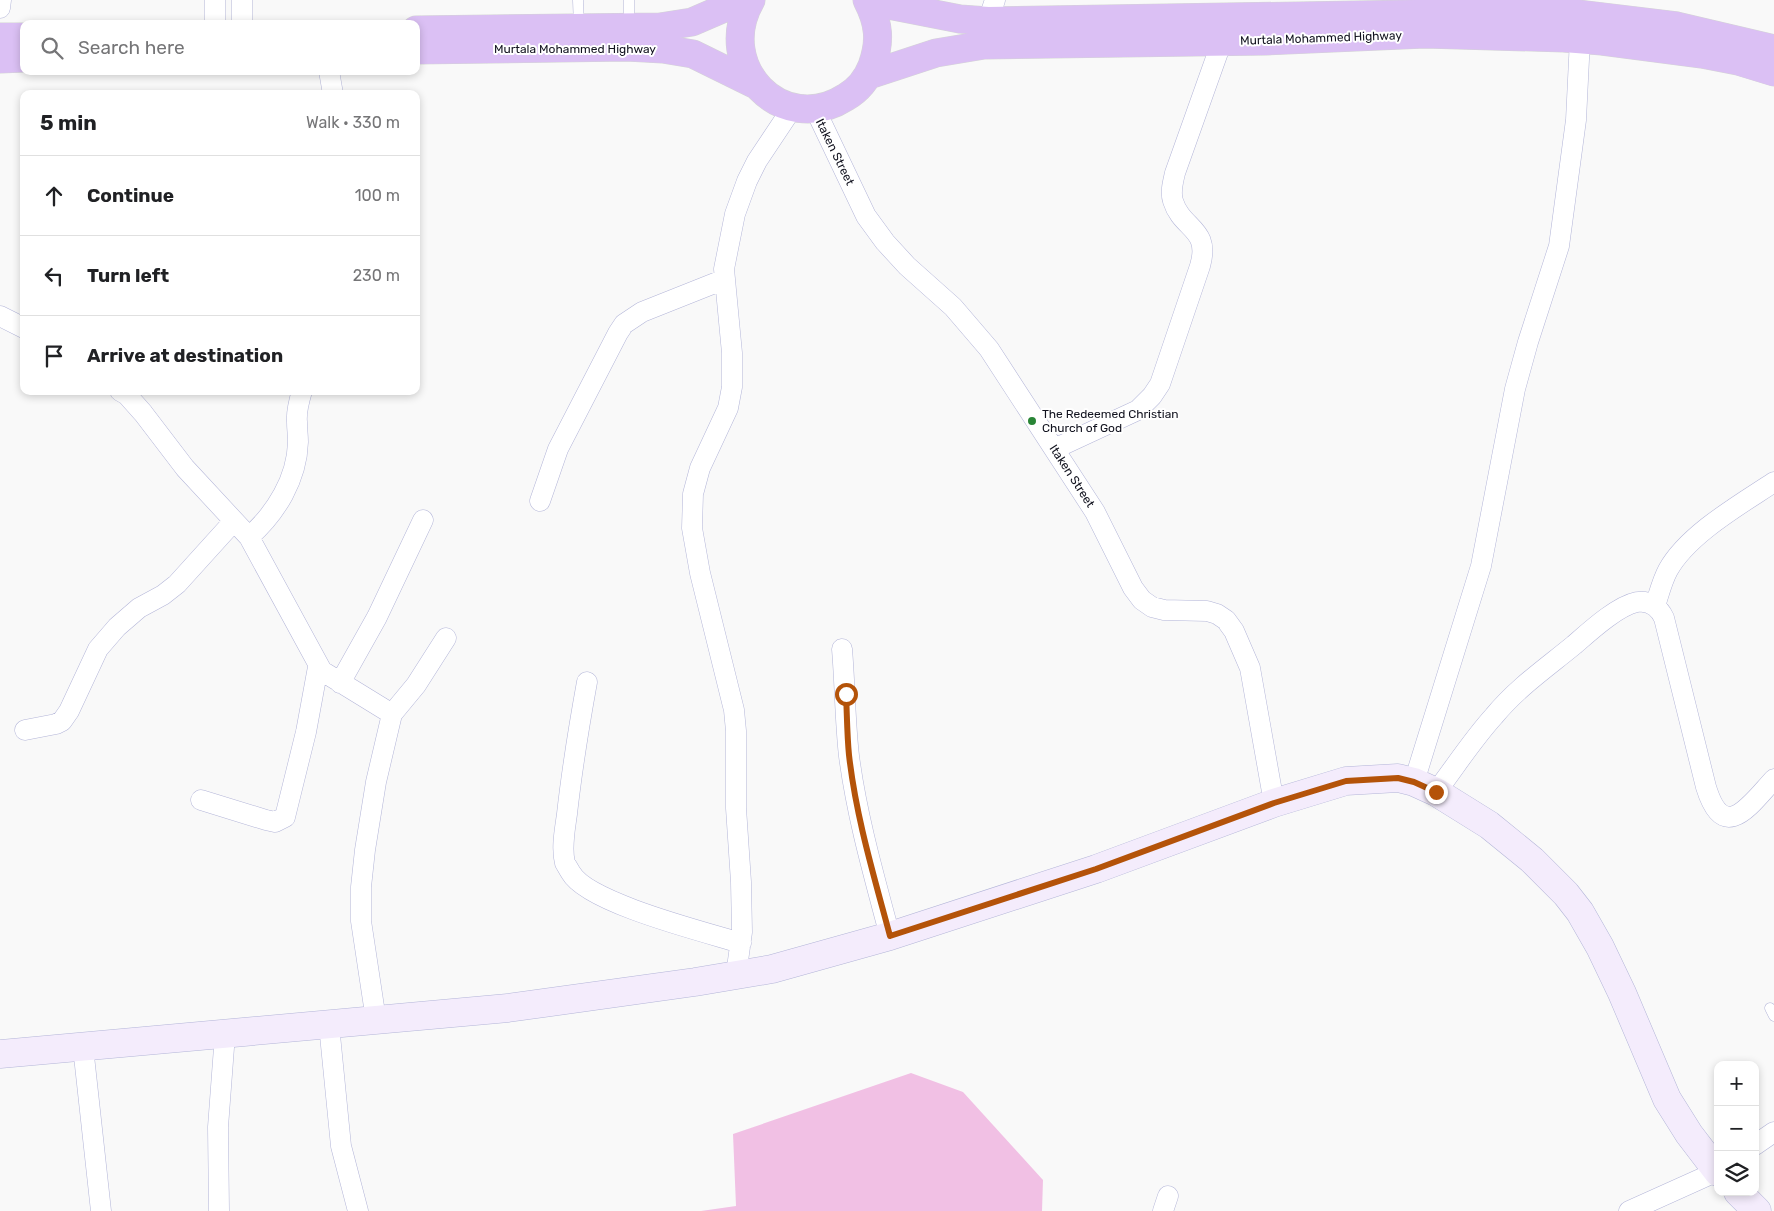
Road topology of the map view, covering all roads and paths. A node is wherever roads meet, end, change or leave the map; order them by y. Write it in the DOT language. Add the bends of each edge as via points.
graph roads {
  1 [pos="1,0"];
  2 [pos="215,0"];
  3 [pos="242,0"];
  4 [pos="578,0"];
  5 [pos="629,0"];
  6 [pos="743,0"];
  7 [pos="751,0"];
  8 [pos="868,0"];
  9 [pos="0,8"];
  10 [pos="991,11"];
  11 [pos="215,20"];
  12 [pos="242,20"];
  13 [pos="629,27"];
  14 [pos="579,28"];
  15 [pos="420,30"];
  16 [pos="0,37"];
  17 [pos="20,37"];
  18 [pos="1580,39"];
  19 [pos="1222,41"];
  20 [pos="1774,49"];
  21 [pos="420,50"];
  22 [pos="20,58"];
  23 [pos="0,59"];
  24 [pos="1774,72"];
  25 [pos="330,75"];
  26 [pos="869,75"];
  27 [pos="756,85"];
  28 [pos="332,90"];
  29 [pos="804,108"];
  30 [pos="725,279"];
  31 [pos="0,316"];
  32 [pos="20,326"];
  33 [pos="127,395"];
  34 [pos="301,395"];
  35 [pos="1054,449"];
  36 [pos="1774,482"];
  37 [pos="540,501"];
  38 [pos="423,520"];
  39 [pos="234,521"];
  40 [pos="249,537"];
  41 [pos="1655,606"];
  42 [pos="446,638"];
  43 [pos="842,649"];
  44 [pos="318,666"];
  45 [pos="586,682"];
  46 [pos="340,683"];
  47 [pos="392,714"];
  48 [pos="25,730"];
  49 [pos="1774,779"];
  50 [pos="1425,787"];
  51 [pos="201,800"];
  52 [pos="1274,803"];
  53 [pos="890,936"];
  54 [pos="741,943"];
  55 [pos="736,975"];
  56 [pos="376,1020"];
  57 [pos="329,1025"];
  58 [pos="224,1034"];
  59 [pos="83,1047"];
  60 [pos="0,1054"];
  61 [pos="1774,1132"];
  62 [pos="1759,1142"];
  63 [pos="1714,1166"];
  64 [pos="1714,1173"];
  65 [pos="1742,1196"];
  66 [pos="101,1211"];
  67 [pos="219,1211"];
  68 [pos="358,1211"];
  69 [pos="1629,1211"];
  70 [pos="1757,1211"];
  1 -- 9 [label="street"];
  2 -- 11 [label="street"];
  3 -- 12 [label="street"];
  4 -- 14 [label="lane"];
  5 -- 13 [label="lane"];
  6 -- 13 [label="highway, Murtala Mohammed Highway" via="692,22"];
  7 -- 27 [label="highway" via="740,30 740,50"];
  8 -- 10 [label="highway, Murtala Mohammed Highway" via="960,19"];
  8 -- 26 [label="highway" via="878,25 878,51"];
  10 -- 20 [label="highway, Murtala Mohammed Highway" via="1578,14 1677,26"];
  13 -- 14 [label="highway, Murtala Mohammed Highway"];
  14 -- 15 [label="highway, Murtala Mohammed Highway"];
  16 -- 17 [label="highway"];
  18 -- 19 [label="highway, Murtala Mohammed Highway" via="1425,34"];
  18 -- 24 [label="highway, Murtala Mohammed Highway" via="1702,54"];
  18 -- 50 [label="street" via="1576,120 1559,246 1515,389 1481,566"];
  19 -- 26 [label="highway, Murtala Mohammed Highway" via="984,45 936,53"];
  19 -- 35 [label="street" via="1172,188 1173,201 1204,249 1160,384 1138,410"];
  21 -- 27 [label="highway, Murtala Mohammed Highway" via="663,49 693,54"];
  22 -- 23 [label="highway"];
  25 -- 28 [label="street"];
  26 -- 29 [label="highway" via="855,92 836,104"];
  27 -- 29 [label="highway" via="772,99"];
  29 -- 30 [label="street" via="757,161 747,180 728,245"];
  29 -- 35 [label="street, Itaken Street" via="866,216 890,248 953,307 989,349"];
  30 -- 37 [label="street" via="642,312 624,324 558,449"];
  30 -- 54 [label="street" via="732,387 728,408 700,468 693,494 692,528 734,710"];
  31 -- 32 [label="street"];
  33 -- 39 [label="street" via="185,468"];
  34 -- 40 [label="street" via="296,421 298,442 289,483 260,527"];
  35 -- 52 [label="street, Itaken Street" via="1095,512 1142,600 1164,610 1212,612 1226,620 1234,632 1250,668"];
  36 -- 41 [label="street" via="1693,539 1668,570"];
  38 -- 46 [label="street" via="377,617"];
  39 -- 40 [label="street"];
  39 -- 48 [label="street" via="177,584 139,608 98,649 62,721"];
  40 -- 44 [label="street"];
  41 -- 49 [label="street" via="1664,618 1711,804 1717,812 1737,816"];
  41 -- 50 [label="street" via="1638,602 1608,617 1524,684"];
  42 -- 47 [label="street" via="416,685"];
  43 -- 53 [label="street" via="849,754 856,798"];
  44 -- 46 [label="street"];
  44 -- 51 [label="street" via="285,817 275,822"];
  45 -- 54 [label="street" via="572,766 564,845 565,862 571,874 592,892 639,911"];
  46 -- 47 [label="street"];
  47 -- 56 [label="street" via="376,782 361,887 361,920"];
  50 -- 52 [label="street" via="1398,778 1346,781"];
  50 -- 63 [label="street" via="1489,826 1532,860 1571,900 1600,947 1667,1099"];
  52 -- 53 [label="street" via="1096,869"];
  53 -- 55 [label="street" via="772,969"];
  54 -- 55 [label="street"];
  55 -- 56 [label="street" via="508,1008"];
  56 -- 57 [label="street"];
  57 -- 58 [label="street"];
  57 -- 68 [label="street" via="341,1146"];
  58 -- 59 [label="street"];
  58 -- 67 [label="street" via="218,1126"];
  59 -- 60 [label="street"];
  59 -- 66 [label="street"];
  61 -- 62 [label="street"];
  64 -- 69 [label="street"];
  65 -- 70 [label="street"];
}
